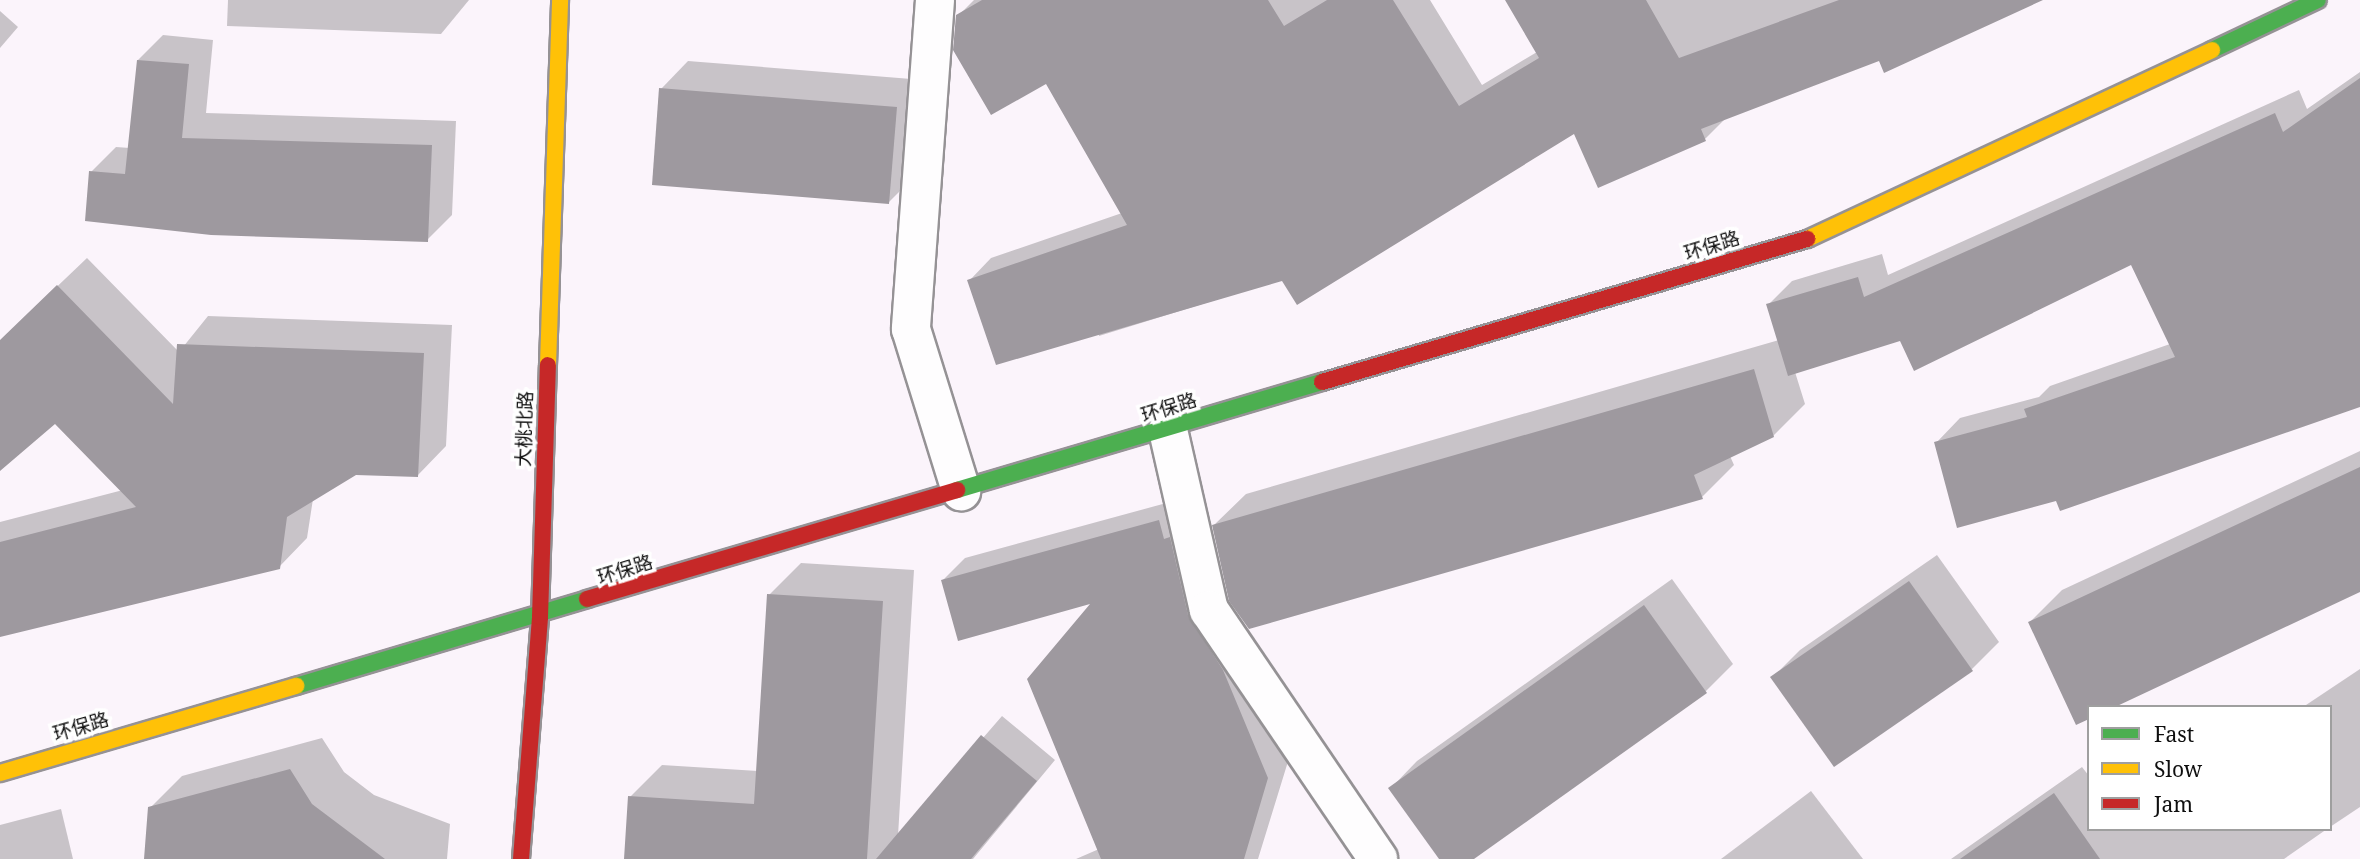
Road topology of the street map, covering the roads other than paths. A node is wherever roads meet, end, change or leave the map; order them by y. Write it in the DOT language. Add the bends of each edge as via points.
graph roads {
  1 [pos="560,0"];
  2 [pos="935,0"];
  3 [pos="2318,0"];
  4 [pos="1168,430"];
  5 [pos="961,491"];
  6 [pos="540,617"];
  7 [pos="0,773"];
  8 [pos="521,859"];
  9 [pos="1378,859"];
  1 -- 6 [label="street, 大桃北路"];
  2 -- 5 [label="street" via="911,329"];
  3 -- 4 [label="street, 环保路" via="1828,233"];
  4 -- 5 [label="street, 环保路"];
  4 -- 9 [label="street" via="1209,610"];
  5 -- 6 [label="street, 环保路"];
  6 -- 7 [label="street, 环保路"];
  6 -- 8 [label="street, 大桃北路"];
}
